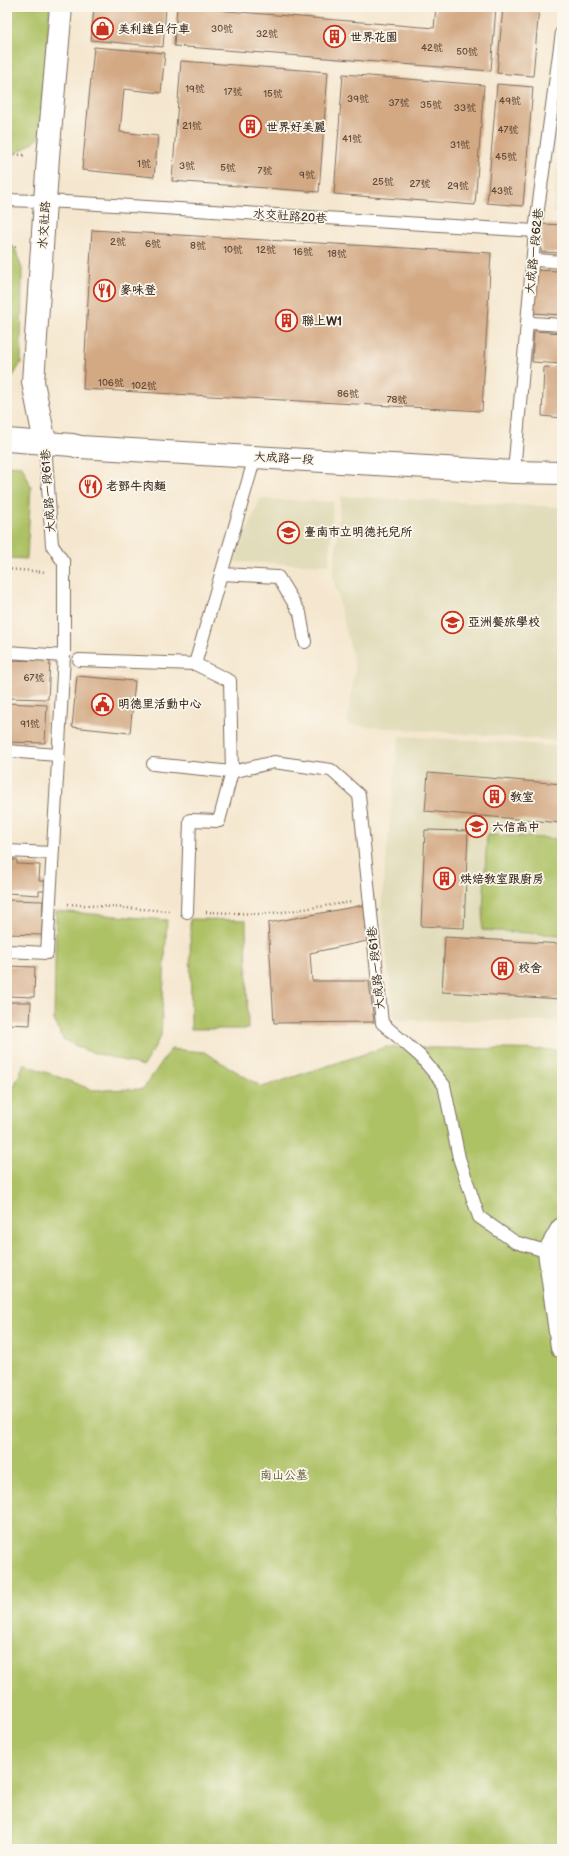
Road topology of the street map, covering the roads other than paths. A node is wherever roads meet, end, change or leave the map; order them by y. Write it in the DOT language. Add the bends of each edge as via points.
graph roads {
  1 [pos="61,7"];
  2 [pos="562,32"];
  3 [pos="7,200"];
  4 [pos="46,202"];
  5 [pos="535,231"];
  6 [pos="537,260"];
  7 [pos="562,262"];
  8 [pos="532,323"];
  9 [pos="562,325"];
  10 [pos="7,440"];
  11 [pos="45,443"];
  12 [pos="255,456"];
  13 [pos="514,472"];
  14 [pos="562,472"];
  15 [pos="221,574"];
  16 [pos="305,642"];
  17 [pos="7,652"];
  18 [pos="64,656"];
  19 [pos="79,660"];
  20 [pos="195,664"];
  21 [pos="7,751"];
  22 [pos="57,755"];
  23 [pos="153,764"];
  24 [pos="232,772"];
  25 [pos="7,851"];
  26 [pos="52,853"];
  27 [pos="187,912"];
  28 [pos="7,951"];
  29 [pos="562,1229"];
  30 [pos="549,1252"];
  31 [pos="562,1347"];
  1 -- 4 [label="street, 水交社路"];
  2 -- 5 [label="lane, 大成路一段62巷"];
  3 -- 4 [label="lane, 水交社路20巷"];
  4 -- 5 [label="lane, 水交社路20巷"];
  4 -- 11 [label="street, 水交社路" via="33,382"];
  5 -- 13 [label="lane, 大成路一段62巷"];
  6 -- 7 [label="lane"];
  8 -- 9 [label="lane"];
  10 -- 11 [label="street, 大成路一段"];
  11 -- 12 [label="street, 大成路一段"];
  11 -- 18 [label="lane, 大成路一段61巷" via="52,545 64,563"];
  12 -- 13 [label="street, 大成路一段"];
  12 -- 15 [label="lane"];
  13 -- 14 [label="street, 大成路一段"];
  15 -- 16 [label="lane" via="278,577 300,613"];
  15 -- 20 [label="lane"];
  17 -- 18 [label="lane"];
  18 -- 22 [label="lane, 大成路一段61巷"];
  19 -- 20 [label="lane"];
  20 -- 24 [label="lane" via="230,681"];
  21 -- 22 [label="lane"];
  22 -- 26 [label="lane, 大成路一段61巷"];
  23 -- 24 [label="lane, 大成路一段61巷"];
  24 -- 27 [label="lane" via="219,821 190,820"];
  24 -- 30 [label="lane, 大成路一段61巷" via="274,762 331,770 359,795 382,1023 420,1056 444,1085 459,1158 479,1217 515,1242"];
  25 -- 26 [label="lane"];
  26 -- 28 [label="lane, 大成路一段61巷" via="47,952"];
  29 -- 30 [label="street"];
  30 -- 31 [label="street"];
}
